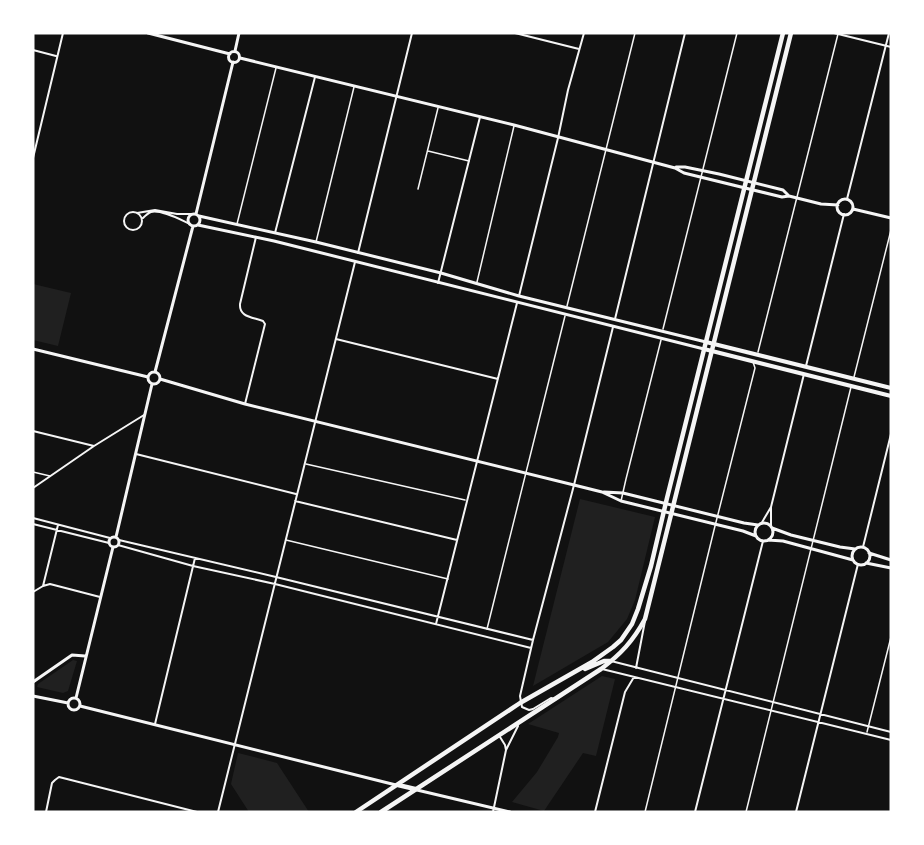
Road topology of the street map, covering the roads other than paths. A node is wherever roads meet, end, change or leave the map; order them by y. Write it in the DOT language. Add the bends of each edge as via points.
graph roads {
  1 [pos="63,33"];
  2 [pos="148,33"];
  3 [pos="239,33"];
  4 [pos="412,33"];
  5 [pos="515,33"];
  6 [pos="584,33"];
  7 [pos="635,33"];
  8 [pos="685,33"];
  9 [pos="736,33"];
  10 [pos="783,33"];
  11 [pos="791,33"];
  12 [pos="837,33"];
  13 [pos="889,33"];
  14 [pos="885,46"];
  15 [pos="891,47"];
  16 [pos="580,49"];
  17 [pos="33,51"];
  18 [pos="235,51"];
  19 [pos="230,54"];
  20 [pos="58,57"];
  21 [pos="240,58"];
  22 [pos="233,62"];
  23 [pos="276,68"];
  24 [pos="315,76"];
  25 [pos="354,86"];
  26 [pos="397,96"];
  27 [pos="438,107"];
  28 [pos="480,117"];
  29 [pos="514,126"];
  30 [pos="558,138"];
  31 [pos="606,149"];
  32 [pos="427,151"];
  33 [pos="33,158"];
  34 [pos="469,161"];
  35 [pos="654,162"];
  36 [pos="675,168"];
  37 [pos="702,171"];
  38 [pos="700,177"];
  39 [pos="747,181"];
  40 [pos="755,183"];
  41 [pos="418,189"];
  42 [pos="745,189"];
  43 [pos="753,191"];
  44 [pos="789,196"];
  45 [pos="797,198"];
  46 [pos="847,199"];
  47 [pos="838,205"];
  48 [pos="853,209"];
  49 [pos="137,213"];
  50 [pos="844,214"];
  51 [pos="196,215"];
  52 [pos="891,218"];
  53 [pos="142,219"];
  54 [pos="236,224"];
  55 [pos="194,225"];
  56 [pos="258,230"];
  57 [pos="891,230"];
  58 [pos="234,232"];
  59 [pos="276,233"];
  60 [pos="256,237"];
  61 [pos="274,241"];
  62 [pos="316,242"];
  63 [pos="358,253"];
  64 [pos="355,261"];
  65 [pos="441,273"];
  66 [pos="438,283"];
  67 [pos="477,284"];
  68 [pos="519,296"];
  69 [pos="517,303"];
  70 [pos="567,307"];
  71 [pos="565,315"];
  72 [pos="615,320"];
  73 [pos="613,327"];
  74 [pos="662,331"];
  75 [pos="336,339"];
  76 [pos="661,339"];
  77 [pos="706,342"];
  78 [pos="714,344"];
  79 [pos="33,349"];
  80 [pos="704,349"];
  81 [pos="713,351"];
  82 [pos="758,354"];
  83 [pos="751,361"];
  84 [pos="806,367"];
  85 [pos="155,372"];
  86 [pos="804,374"];
  87 [pos="148,377"];
  88 [pos="160,379"];
  89 [pos="498,379"];
  90 [pos="854,379"];
  91 [pos="152,384"];
  92 [pos="851,386"];
  93 [pos="891,388"];
  94 [pos="891,396"];
  95 [pos="245,404"];
  96 [pos="145,414"];
  97 [pos="316,421"];
  98 [pos="33,431"];
  99 [pos="891,434"];
  100 [pos="94,446"];
  101 [pos="136,454"];
  102 [pos="478,462"];
  103 [pos="305,464"];
  104 [pos="33,472"];
  105 [pos="526,473"];
  106 [pos="50,476"];
  107 [pos="574,485"];
  108 [pos="33,488"];
  109 [pos="602,492"];
  110 [pos="623,493"];
  111 [pos="297,494"];
  112 [pos="467,500"];
  113 [pos="295,501"];
  114 [pos="621,501"];
  115 [pos="665,504"];
  116 [pos="674,505"];
  117 [pos="771,507"];
  118 [pos="664,512"];
  119 [pos="672,513"];
  120 [pos="717,517"];
  121 [pos="33,518"];
  122 [pos="33,524"];
  123 [pos="715,524"];
  124 [pos="58,525"];
  125 [pos="760,525"];
  126 [pos="771,527"];
  127 [pos="57,530"];
  128 [pos="756,536"];
  129 [pos="116,537"];
  130 [pos="110,540"];
  131 [pos="119,540"];
  132 [pos="286,540"];
  133 [pos="457,540"];
  134 [pos="768,540"];
  135 [pos="813,540"];
  136 [pos="763,541"];
  137 [pos="118,545"];
  138 [pos="113,547"];
  139 [pos="863,547"];
  140 [pos="812,548"];
  141 [pos="855,549"];
  142 [pos="869,553"];
  143 [pos="195,558"];
  144 [pos="853,560"];
  145 [pos="891,560"];
  146 [pos="865,563"];
  147 [pos="858,564"];
  148 [pos="193,566"];
  149 [pos="891,568"];
  150 [pos="276,577"];
  151 [pos="448,579"];
  152 [pos="275,584"];
  153 [pos="42,586"];
  154 [pos="33,592"];
  155 [pos="100,597"];
  156 [pos="438,617"];
  157 [pos="645,619"];
  158 [pos="436,624"];
  159 [pos="486,629"];
  160 [pos="891,637"];
  161 [pos="533,640"];
  162 [pos="531,648"];
  163 [pos="85,656"];
  164 [pos="611,661"];
  165 [pos="636,668"];
  166 [pos="601,669"];
  167 [pos="569,676"];
  168 [pos="634,677"];
  169 [pos="677,678"];
  170 [pos="33,682"];
  171 [pos="676,687"];
  172 [pos="726,690"];
  173 [pos="33,696"];
  174 [pos="76,698"];
  175 [pos="723,698"];
  176 [pos="555,699"];
  177 [pos="772,701"];
  178 [pos="68,703"];
  179 [pos="520,703"];
  180 [pos="80,706"];
  181 [pos="770,710"];
  182 [pos="821,714"];
  183 [pos="519,722"];
  184 [pos="819,722"];
  185 [pos="155,725"];
  186 [pos="869,726"];
  187 [pos="891,732"];
  188 [pos="867,734"];
  189 [pos="499,735"];
  190 [pos="891,740"];
  191 [pos="235,744"];
  192 [pos="506,750"];
  193 [pos="398,785"];
  194 [pos="416,789"];
  195 [pos="493,810"];
  196 [pos="46,812"];
  197 [pos="197,812"];
  198 [pos="218,812"];
  199 [pos="356,812"];
  200 [pos="381,812"];
  201 [pos="510,812"];
  202 [pos="595,812"];
  203 [pos="645,812"];
  204 [pos="695,812"];
  205 [pos="746,812"];
  206 [pos="796,812"];
  1 -- 20 [label="street"];
  2 -- 19 [label="street"];
  3 -- 18 [label="street"];
  4 -- 26 [label="street"];
  5 -- 16 [label="street"];
  6 -- 16 [label="street"];
  7 -- 31 [label="lane"];
  8 -- 35 [label="street"];
  9 -- 37 [label="lane"];
  10 -- 39 [label="highway"];
  11 -- 40 [label="highway"];
  12 -- 14 [label="street"];
  12 -- 45 [label="lane"];
  13 -- 14 [label="street"];
  14 -- 15 [label="street"];
  14 -- 46 [label="street"];
  16 -- 30 [label="street"];
  17 -- 20 [label="street"];
  18 -- 19 [label="street"];
  18 -- 21 [label="street"];
  19 -- 22 [label="street"];
  20 -- 33 [label="street"];
  21 -- 22 [label="street"];
  21 -- 23 [label="street"];
  22 -- 51 [label="street"];
  23 -- 24 [label="street"];
  23 -- 54 [label="lane"];
  24 -- 25 [label="street"];
  24 -- 59 [label="street"];
  25 -- 26 [label="street"];
  25 -- 62 [label="lane"];
  26 -- 27 [label="street"];
  26 -- 63 [label="street"];
  27 -- 28 [label="street"];
  27 -- 32 [label="lane"];
  28 -- 29 [label="street"];
  28 -- 34 [label="street"];
  29 -- 30 [label="street"];
  29 -- 67 [label="lane"];
  30 -- 31 [label="street"];
  30 -- 68 [label="street"];
  31 -- 35 [label="street"];
  31 -- 70 [label="lane"];
  32 -- 34 [label="lane"];
  32 -- 41 [label="lane"];
  34 -- 65 [label="street"];
  35 -- 36 [label="street"];
  35 -- 72 [label="street"];
  36 -- 37 [label="street"];
  36 -- 38 [label="street"];
  37 -- 38 [label="lane"];
  37 -- 39 [label="street"];
  38 -- 42 [label="street"];
  38 -- 74 [label="lane"];
  39 -- 40 [label="street"];
  39 -- 42 [label="highway"];
  40 -- 43 [label="highway"];
  40 -- 44 [label="street" via="783,190"];
  42 -- 43 [label="street"];
  42 -- 77 [label="highway"];
  43 -- 44 [label="street"];
  43 -- 78 [label="highway"];
  44 -- 45 [label="street"];
  45 -- 47 [label="street"];
  45 -- 82 [label="lane"];
  46 -- 47 [label="street"];
  46 -- 48 [label="street"];
  47 -- 50 [label="street" via="839,212"];
  48 -- 50 [label="street"];
  48 -- 52 [label="street"];
  49 -- 51 [label="street" via="155,210"];
  49 -- 53 [label="street"];
  49 -- 53 [label="street" via="127,214 125,225 136,229"];
  50 -- 84 [label="street"];
  51 -- 54 [label="street"];
  51 -- 55 [label="street" via="200,222"];
  51 -- 55 [label="street" via="188,218"];
  53 -- 55 [label="street" via="154,212"];
  54 -- 56 [label="street"];
  54 -- 58 [label="street"];
  55 -- 58 [label="street"];
  55 -- 85 [label="street"];
  56 -- 59 [label="street"];
  56 -- 60 [label="street"];
  57 -- 90 [label="lane"];
  58 -- 60 [label="street"];
  59 -- 61 [label="street"];
  59 -- 62 [label="street"];
  60 -- 61 [label="street"];
  60 -- 95 [label="street" via="239,310 265,324"];
  61 -- 64 [label="street"];
  62 -- 63 [label="street"];
  63 -- 64 [label="street"];
  63 -- 65 [label="street"];
  64 -- 66 [label="street"];
  64 -- 75 [label="street"];
  65 -- 66 [label="street"];
  65 -- 67 [label="street"];
  66 -- 69 [label="street"];
  67 -- 68 [label="street"];
  68 -- 69 [label="street"];
  68 -- 70 [label="street"];
  69 -- 71 [label="street"];
  69 -- 89 [label="street"];
  70 -- 72 [label="street"];
  71 -- 73 [label="street"];
  71 -- 105 [label="lane"];
  72 -- 73 [label="street"];
  72 -- 74 [label="street"];
  73 -- 76 [label="street"];
  73 -- 107 [label="street"];
  74 -- 76 [label="street"];
  74 -- 77 [label="street"];
  75 -- 89 [label="street"];
  75 -- 97 [label="street"];
  76 -- 80 [label="street"];
  76 -- 110 [label="lane"];
  77 -- 78 [label="main road"];
  77 -- 80 [label="highway"];
  78 -- 81 [label="highway"];
  78 -- 82 [label="main road"];
  79 -- 87 [label="street"];
  80 -- 81 [label="main road"];
  80 -- 115 [label="highway"];
  81 -- 83 [label="main road"];
  81 -- 116 [label="highway"];
  82 -- 84 [label="main road"];
  83 -- 86 [label="main road"];
  83 -- 120 [label="lane" via="755,368"];
  84 -- 86 [label="main road"];
  84 -- 90 [label="main road"];
  85 -- 87 [label="street"];
  85 -- 88 [label="street"];
  86 -- 92 [label="main road"];
  86 -- 117 [label="street"];
  87 -- 91 [label="street"];
  88 -- 91 [label="street"];
  88 -- 95 [label="street"];
  89 -- 102 [label="street"];
  90 -- 93 [label="main road"];
  91 -- 96 [label="street"];
  92 -- 94 [label="main road"];
  92 -- 135 [label="lane"];
  95 -- 97 [label="street"];
  96 -- 100 [label="street"];
  96 -- 101 [label="street"];
  97 -- 102 [label="street"];
  97 -- 103 [label="street"];
  98 -- 100 [label="street"];
  99 -- 139 [label="street"];
  100 -- 106 [label="street"];
  101 -- 111 [label="street"];
  101 -- 129 [label="street"];
  102 -- 105 [label="street"];
  102 -- 112 [label="street"];
  103 -- 111 [label="street"];
  103 -- 112 [label="lane"];
  104 -- 106 [label="lane"];
  105 -- 107 [label="street"];
  105 -- 159 [label="lane"];
  106 -- 108 [label="street"];
  107 -- 109 [label="street"];
  107 -- 161 [label="street"];
  109 -- 110 [label="street"];
  109 -- 114 [label="street"];
  110 -- 114 [label="lane"];
  110 -- 115 [label="street"];
  111 -- 113 [label="street"];
  112 -- 133 [label="street"];
  113 -- 132 [label="street"];
  113 -- 133 [label="street"];
  114 -- 118 [label="street"];
  115 -- 116 [label="street"];
  115 -- 118 [label="highway"];
  116 -- 119 [label="highway"];
  116 -- 120 [label="street"];
  117 -- 125 [label="street"];
  117 -- 126 [label="street"];
  118 -- 119 [label="street"];
  118 -- 167 [label="highway" via="636,616 627,633"];
  119 -- 123 [label="street"];
  119 -- 157 [label="highway"];
  120 -- 123 [label="lane"];
  120 -- 125 [label="street"];
  121 -- 124 [label="street"];
  122 -- 127 [label="street"];
  123 -- 128 [label="street"];
  123 -- 169 [label="lane"];
  124 -- 127 [label="street"];
  124 -- 130 [label="street"];
  125 -- 126 [label="street"];
  125 -- 128 [label="street"];
  126 -- 134 [label="street" via="773,534"];
  126 -- 135 [label="street"];
  127 -- 130 [label="street"];
  127 -- 153 [label="street"];
  128 -- 136 [label="street"];
  129 -- 130 [label="street"];
  129 -- 131 [label="street"];
  130 -- 138 [label="street"];
  131 -- 137 [label="street"];
  131 -- 143 [label="street"];
  132 -- 150 [label="street"];
  132 -- 151 [label="lane"];
  133 -- 151 [label="street"];
  134 -- 136 [label="street"];
  134 -- 140 [label="street"];
  135 -- 140 [label="lane"];
  135 -- 141 [label="street"];
  136 -- 172 [label="street"];
  137 -- 138 [label="street"];
  137 -- 148 [label="street"];
  138 -- 155 [label="street"];
  139 -- 141 [label="street"];
  139 -- 142 [label="street"];
  140 -- 144 [label="street"];
  140 -- 177 [label="lane"];
  141 -- 144 [label="street"];
  142 -- 145 [label="street"];
  142 -- 146 [label="street"];
  143 -- 148 [label="street"];
  143 -- 150 [label="street"];
  144 -- 147 [label="street"];
  146 -- 147 [label="street"];
  146 -- 149 [label="street"];
  147 -- 182 [label="street"];
  148 -- 152 [label="street"];
  148 -- 185 [label="street"];
  150 -- 152 [label="street"];
  150 -- 156 [label="street"];
  151 -- 156 [label="street"];
  152 -- 158 [label="street"];
  152 -- 191 [label="street"];
  153 -- 154 [label="street"];
  153 -- 155 [label="street" via="50,584"];
  155 -- 163 [label="street"];
  156 -- 158 [label="street"];
  156 -- 159 [label="street"];
  157 -- 164 [label="highway" via="630,643"];
  157 -- 165 [label="street"];
  158 -- 162 [label="street"];
  159 -- 161 [label="street"];
  160 -- 186 [label="lane"];
  161 -- 162 [label="street"];
  162 -- 179 [label="street"];
  163 -- 170 [label="street" via="72,655"];
  163 -- 174 [label="street"];
  164 -- 165 [label="street"];
  164 -- 166 [label="highway"];
  164 -- 167 [label="highway"];
  165 -- 169 [label="street"];
  166 -- 168 [label="street"];
  166 -- 176 [label="highway"];
  167 -- 179 [label="highway"];
  168 -- 171 [label="street"];
  168 -- 202 [label="street" via="625,692"];
  169 -- 171 [label="lane"];
  169 -- 172 [label="street"];
  171 -- 175 [label="street"];
  171 -- 203 [label="lane"];
  172 -- 175 [label="street"];
  172 -- 177 [label="street"];
  173 -- 178 [label="street"];
  174 -- 178 [label="street"];
  174 -- 180 [label="street"];
  175 -- 181 [label="street"];
  175 -- 204 [label="street"];
  176 -- 179 [label="street" via="531,710"];
  176 -- 183 [label="highway"];
  177 -- 181 [label="lane"];
  177 -- 182 [label="street"];
  178 -- 180 [label="street" via="72,711"];
  179 -- 193 [label="highway"];
  180 -- 185 [label="street"];
  181 -- 184 [label="street"];
  181 -- 205 [label="lane"];
  182 -- 184 [label="street"];
  182 -- 186 [label="street"];
  183 -- 189 [label="highway"];
  183 -- 192 [label="street"];
  184 -- 188 [label="street"];
  184 -- 206 [label="street"];
  185 -- 191 [label="street"];
  186 -- 187 [label="street"];
  186 -- 188 [label="lane"];
  188 -- 190 [label="street"];
  189 -- 192 [label="street"];
  189 -- 194 [label="highway"];
  191 -- 193 [label="street"];
  191 -- 198 [label="street"];
  192 -- 195 [label="street"];
  193 -- 194 [label="highway"];
  193 -- 199 [label="highway"];
  194 -- 195 [label="street"];
  194 -- 200 [label="highway"];
  195 -- 201 [label="street"];
  196 -- 197 [label="street" via="52,783 57,778"];
}
